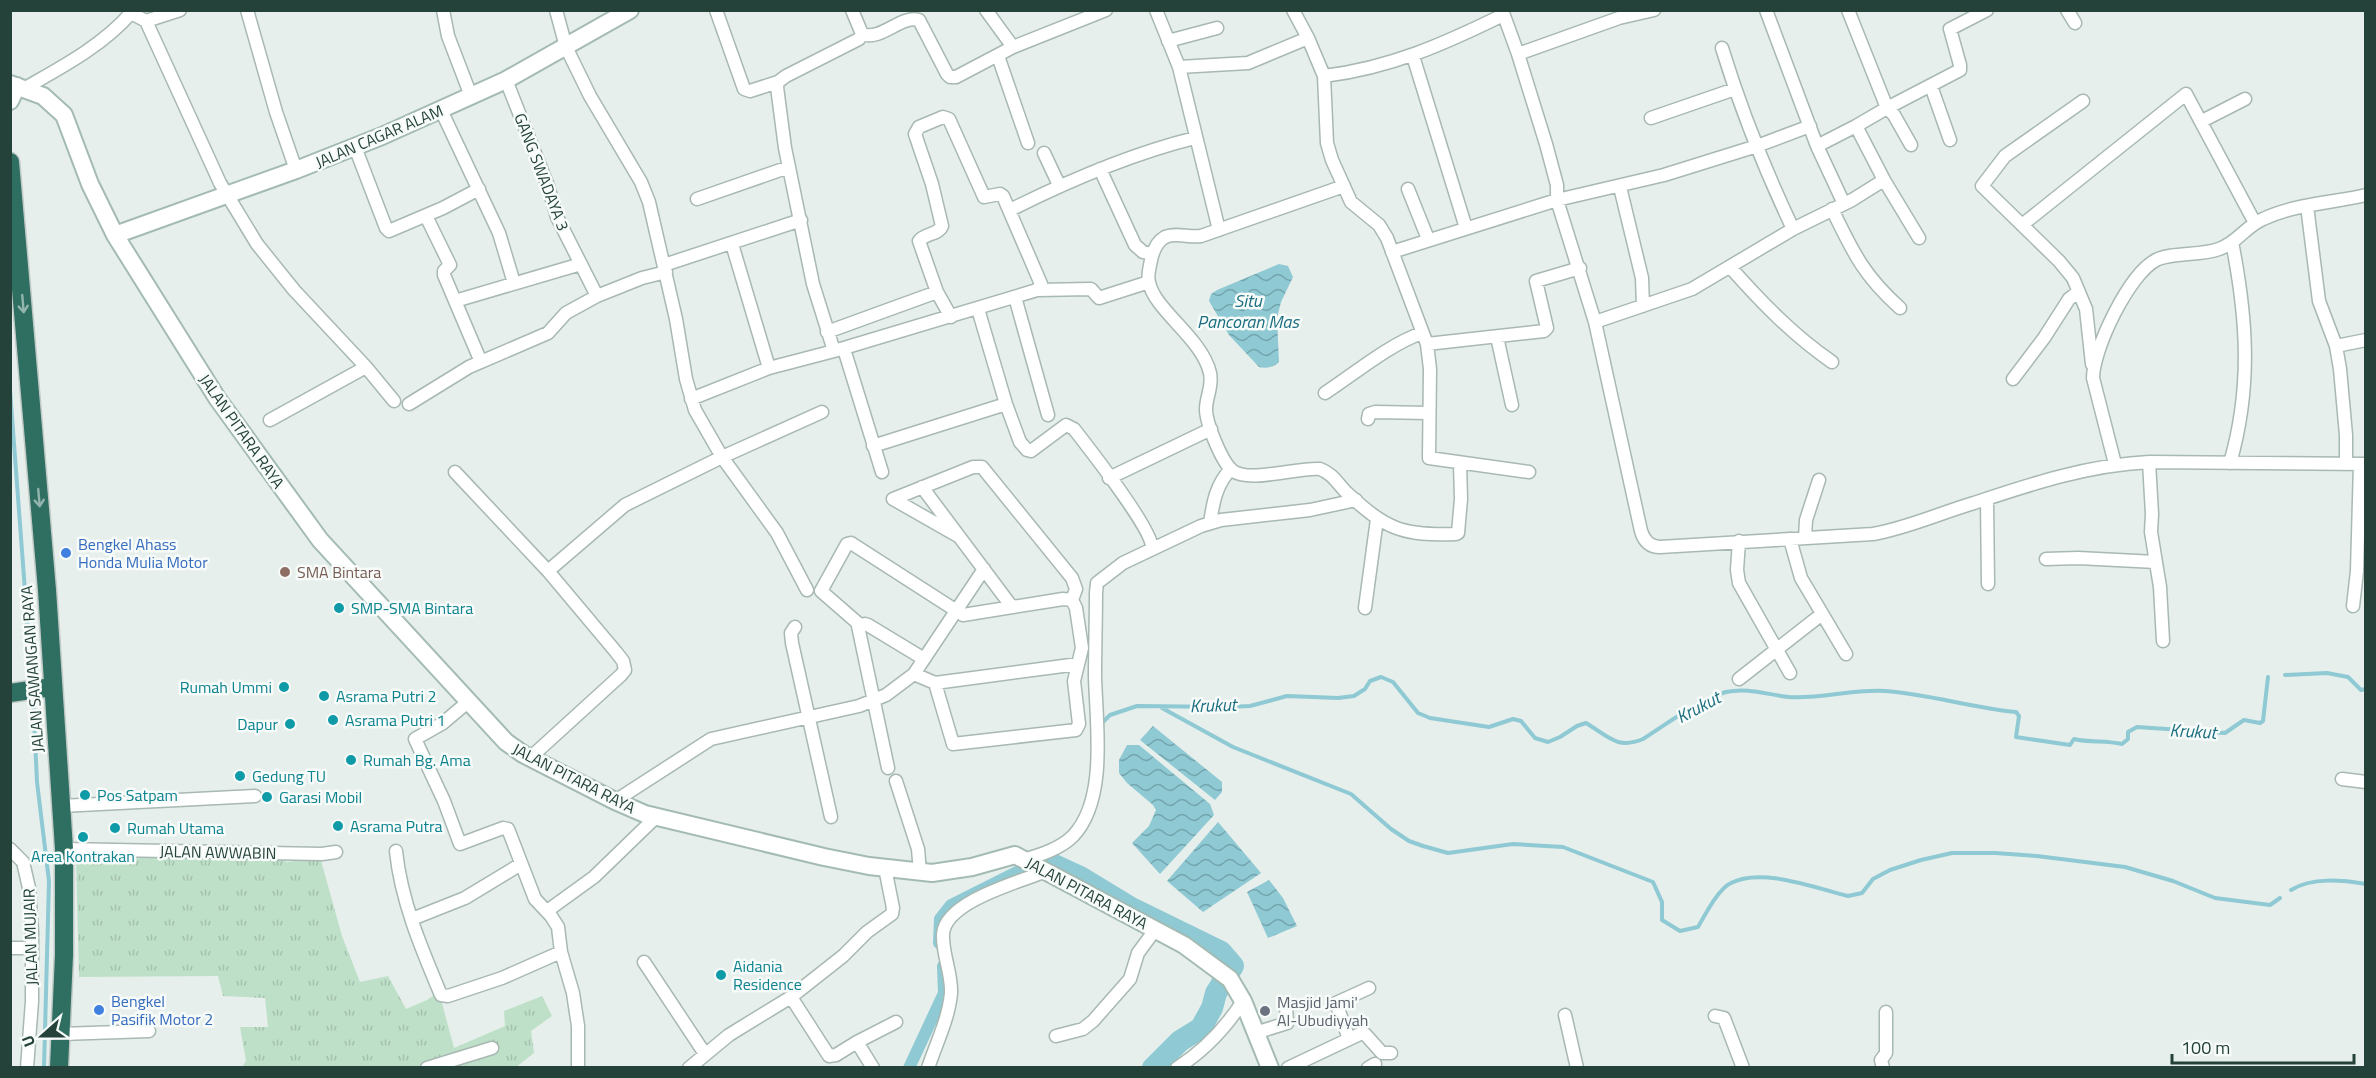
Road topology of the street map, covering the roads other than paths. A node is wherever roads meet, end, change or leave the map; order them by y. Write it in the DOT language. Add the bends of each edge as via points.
graph roads {
  1 [pos="180,10"];
  2 [pos="247,10"];
  3 [pos="443,10"];
  4 [pos="555,10"];
  5 [pos="630,10"];
  6 [pos="716,10"];
  7 [pos="852,10"];
  8 [pos="986,10"];
  9 [pos="1106,10"];
  10 [pos="1156,10"];
  11 [pos="1293,10"];
  12 [pos="1654,10"];
  13 [pos="1766,10"];
  14 [pos="1848,10"];
  15 [pos="1987,10"];
  16 [pos="2067,10"];
  17 [pos="130,12"];
  18 [pos="1502,13"];
  19 [pos="146,21"];
  20 [pos="2075,22"];
  21 [pos="1217,28"];
  22 [pos="862,34"];
  23 [pos="1308,38"];
  24 [pos="1168,41"];
  25 [pos="566,47"];
  26 [pos="1012,47"];
  27 [pos="1722,48"];
  28 [pos="1518,54"];
  29 [pos="998,56"];
  30 [pos="1413,56"];
  31 [pos="1179,67"];
  32 [pos="1324,76"];
  33 [pos="506,80"];
  34 [pos="778,82"];
  35 [pos="1931,86"];
  36 [pos="1735,88"];
  37 [pos="16,90"];
  38 [pos="471,96"];
  39 [pos="2245,99"];
  40 [pos="2083,101"];
  41 [pos="1887,108"];
  42 [pos="441,110"];
  43 [pos="1651,118"];
  44 [pos="2202,121"];
  45 [pos="1810,126"];
  46 [pos="1856,126"];
  47 [pos="1195,138"];
  48 [pos="1950,140"];
  49 [pos="1028,143"];
  50 [pos="1911,145"];
  51 [pos="1757,146"];
  52 [pos="1817,146"];
  53 [pos="355,147"];
  54 [pos="1044,153"];
  55 [pos="10,162"];
  56 [pos="789,167"];
  57 [pos="1100,169"];
  58 [pos="296,170"];
  59 [pos="1884,180"];
  60 [pos="1059,185"];
  61 [pos="1344,186"];
  62 [pos="1620,187"];
  63 [pos="478,189"];
  64 [pos="1408,189"];
  65 [pos="228,195"];
  66 [pos="2366,195"];
  67 [pos="697,199"];
  68 [pos="1557,200"];
  69 [pos="1844,204"];
  70 [pos="2307,206"];
  71 [pos="1010,210"];
  72 [pos="1832,210"];
  73 [pos="426,216"];
  74 [pos="801,220"];
  75 [pos="2255,223"];
  76 [pos="2022,225"];
  77 [pos="1466,228"];
  78 [pos="1793,229"];
  79 [pos="1219,230"];
  80 [pos="116,235"];
  81 [pos="1919,238"];
  82 [pos="1428,239"];
  83 [pos="2232,242"];
  84 [pos="732,244"];
  85 [pos="1392,252"];
  86 [pos="1152,254"];
  87 [pos="581,264"];
  88 [pos="1730,267"];
  89 [pos="1580,268"];
  90 [pos="665,269"];
  91 [pos="1149,282"];
  92 [pos="514,283"];
  93 [pos="1037,290"];
  94 [pos="937,292"];
  95 [pos="2078,292"];
  96 [pos="597,296"];
  97 [pos="1015,297"];
  98 [pos="455,301"];
  99 [pos="1643,306"];
  100 [pos="1899,308"];
  101 [pos="978,309"];
  102 [pos="951,317"];
  103 [pos="1595,322"];
  104 [pos="827,332"];
  105 [pos="1497,337"];
  106 [pos="1424,338"];
  107 [pos="2366,340"];
  108 [pos="2336,346"];
  109 [pos="839,350"];
  110 [pos="481,362"];
  111 [pos="1832,362"];
  112 [pos="366,367"];
  113 [pos="769,368"];
  114 [pos="2093,368"];
  115 [pos="2013,379"];
  116 [pos="1325,393"];
  117 [pos="691,399"];
  118 [pos="394,401"];
  119 [pos="409,404"];
  120 [pos="1006,404"];
  121 [pos="1512,405"];
  122 [pos="822,412"];
  123 [pos="1429,413"];
  124 [pos="1048,415"];
  125 [pos="1368,419"];
  126 [pos="270,420"];
  127 [pos="1211,429"];
  128 [pos="873,446"];
  129 [pos="722,457"];
  130 [pos="2149,462"];
  131 [pos="2230,463"];
  132 [pos="2346,463"];
  133 [pos="1460,464"];
  134 [pos="2115,464"];
  135 [pos="2363,464"];
  136 [pos="1231,469"];
  137 [pos="455,472"];
  138 [pos="882,472"];
  139 [pos="1529,472"];
  140 [pos="1109,478"];
  141 [pos="1819,480"];
  142 [pos="922,487"];
  143 [pos="1987,499"];
  144 [pos="1356,500"];
  145 [pos="1377,519"];
  146 [pos="1210,523"];
  147 [pos="958,536"];
  148 [pos="1805,538"];
  149 [pos="1790,539"];
  150 [pos="1739,541"];
  151 [pos="1152,548"];
  152 [pos="2046,559"];
  153 [pos="2156,562"];
  154 [pos="984,569"];
  155 [pos="548,571"];
  156 [pos="1988,584"];
  157 [pos="807,590"];
  158 [pos="1072,600"];
  159 [pos="2353,606"];
  160 [pos="1011,607"];
  161 [pos="1365,608"];
  162 [pos="956,610"];
  163 [pos="1822,614"];
  164 [pos="860,625"];
  165 [pos="795,627"];
  166 [pos="2163,641"];
  167 [pos="1776,649"];
  168 [pos="1846,654"];
  169 [pos="924,659"];
  170 [pos="1078,664"];
  171 [pos="1790,673"];
  172 [pos="914,674"];
  173 [pos="1739,679"];
  174 [pos="935,683"];
  175 [pos="46,688"];
  176 [pos="15,693"];
  177 [pos="469,701"];
  178 [pos="874,701"];
  179 [pos="809,717"];
  180 [pos="531,757"];
  181 [pos="888,768"];
  182 [pos="2342,779"];
  183 [pos="896,781"];
  184 [pos="2366,782"];
  185 [pos="255,796"];
  186 [pos="615,801"];
  187 [pos="61,806"];
  188 [pos="656,817"];
  189 [pos="831,817"];
  190 [pos="10,849"];
  191 [pos="64,849"];
  192 [pos="396,851"];
  193 [pos="336,852"];
  194 [pos="521,864"];
  195 [pos="1033,866"];
  196 [pos="885,868"];
  197 [pos="920,872"];
  198 [pos="547,911"];
  199 [pos="412,919"];
  200 [pos="1155,930"];
  201 [pos="10,948"];
  202 [pos="31,948"];
  203 [pos="561,952"];
  204 [pos="644,962"];
  205 [pos="1370,988"];
  206 [pos="791,997"];
  207 [pos="1243,1001"];
  208 [pos="1286,1006"];
  209 [pos="1886,1012"];
  210 [pos="1565,1015"];
  211 [pos="1715,1016"];
  212 [pos="896,1022"];
  213 [pos="149,1031"];
  214 [pos="1255,1033"];
  215 [pos="61,1034"];
  216 [pos="1056,1036"];
  217 [pos="1349,1039"];
  218 [pos="857,1042"];
  219 [pos="492,1048"];
  220 [pos="1391,1053"];
  221 [pos="705,1054"];
  222 [pos="27,1068"];
  223 [pos="60,1068"];
  224 [pos="426,1068"];
  225 [pos="578,1068"];
  226 [pos="689,1068"];
  227 [pos="873,1068"];
  228 [pos="928,1068"];
  229 [pos="1177,1068"];
  230 [pos="1270,1068"];
  231 [pos="1288,1068"];
  232 [pos="1577,1068"];
  233 [pos="1743,1068"];
  234 [pos="1883,1068"];
  1 -- 19 [label="street"];
  2 -- 58 [label="street"];
  3 -- 38 [label="street" via="448,36"];
  4 -- 25 [label="street"];
  5 -- 25 [label="main road, JALAN CAGAR ALAM"];
  6 -- 34 [label="street" via="744,89 750,91"];
  7 -- 22 [label="street"];
  8 -- 26 [label="street"];
  9 -- 26 [label="street"];
  10 -- 24 [label="street"];
  11 -- 23 [label="street"];
  12 -- 28 [label="street" via="1619,18"];
  13 -- 45 [label="street"];
  14 -- 41 [label="street"];
  15 -- 35 [label="street" via="1950,29 1961,68"];
  16 -- 20 [label="street"];
  17 -- 19 [label="street"];
  17 -- 37 [label="street" via="80,57"];
  18 -- 28 [label="street"];
  18 -- 30 [label="street"];
  19 -- 65 [label="street"];
  21 -- 24 [label="street"];
  22 -- 29 [label="street" via="871,36 912,19 919,20 950,77"];
  22 -- 34 [label="street"];
  23 -- 31 [label="street" via="1256,61"];
  23 -- 32 [label="street"];
  24 -- 31 [label="street"];
  25 -- 33 [label="main road, JALAN CAGAR ALAM"];
  25 -- 90 [label="street" via="641,182"];
  26 -- 29 [label="street"];
  27 -- 36 [label="street"];
  28 -- 68 [label="street" via="1557,185"];
  29 -- 49 [label="street"];
  30 -- 32 [label="street" via="1359,72"];
  30 -- 77 [label="street"];
  31 -- 47 [label="street"];
  32 -- 61 [label="street" via="1327,143"];
  33 -- 38 [label="main road, JALAN CAGAR ALAM"];
  33 -- 87 [label="street, GANG SWADAYA 3" via="557,217"];
  34 -- 56 [label="street"];
  35 -- 41 [label="street"];
  35 -- 48 [label="street"];
  36 -- 43 [label="street"];
  36 -- 51 [label="street"];
  37 -- 80 [label="main road, JALAN PITARA RAYA" via="43,96 64,115 90,184"];
  38 -- 42 [label="main road, JALAN CAGAR ALAM"];
  39 -- 44 [label="street"];
  40 -- 76 [label="street" via="2005,156 1982,186"];
  41 -- 46 [label="street"];
  41 -- 50 [label="street"];
  42 -- 53 [label="main road, JALAN CAGAR ALAM"];
  42 -- 63 [label="street"];
  44 -- 75 [label="street"];
  44 -- 76 [label="street" via="2186,94"];
  45 -- 51 [label="street"];
  45 -- 52 [label="street"];
  46 -- 52 [label="street"];
  46 -- 59 [label="street"];
  47 -- 57 [label="street"];
  47 -- 79 [label="street"];
  51 -- 62 [label="street"];
  51 -- 78 [label="street"];
  52 -- 69 [label="street"];
  53 -- 58 [label="main road, JALAN CAGAR ALAM"];
  53 -- 73 [label="street" via="387,230"];
  54 -- 60 [label="street"];
  55 -- 175 [label="highway, JALAN SAWANGAN RAYA, one-way" via="47,590"];
  56 -- 67 [label="street"];
  56 -- 74 [label="street"];
  57 -- 60 [label="street"];
  57 -- 86 [label="street" via="1135,245"];
  58 -- 65 [label="main road, JALAN CAGAR ALAM"];
  59 -- 69 [label="street"];
  59 -- 81 [label="street"];
  60 -- 71 [label="street"];
  61 -- 79 [label="street"];
  61 -- 85 [label="street" via="1355,208 1382,228"];
  62 -- 68 [label="street"];
  62 -- 99 [label="street" via="1642,278"];
  63 -- 73 [label="street"];
  63 -- 92 [label="street" via="499,233"];
  64 -- 82 [label="street"];
  65 -- 80 [label="main road, JALAN CAGAR ALAM"];
  65 -- 112 [label="street" via="256,244"];
  66 -- 70 [label="street"];
  68 -- 77 [label="street"];
  68 -- 89 [label="street"];
  69 -- 72 [label="street"];
  70 -- 75 [label="street"];
  70 -- 108 [label="street" via="2319,301"];
  71 -- 93 [label="street" via="1041,284"];
  71 -- 94 [label="street" via="1002,195 984,197 947,117 919,128 916,138 942,226 919,241"];
  72 -- 78 [label="street"];
  72 -- 100 [label="street" via="1860,264"];
  73 -- 98 [label="street" via="449,264 443,273"];
  74 -- 84 [label="street"];
  74 -- 104 [label="street"];
  75 -- 83 [label="street"];
  76 -- 95 [label="street" via="2059,261 2073,278"];
  77 -- 82 [label="street"];
  78 -- 88 [label="street"];
  79 -- 86 [label="street" via="1195,237 1166,237"];
  80 -- 177 [label="main road, JALAN PITARA RAYA" via="217,398 320,540"];
  82 -- 85 [label="street"];
  83 -- 114 [label="street" via="2216,250 2169,257 2151,264 2113,315"];
  83 -- 131 [label="street" via="2240,284 2246,383"];
  84 -- 90 [label="street"];
  84 -- 113 [label="street"];
  85 -- 106 [label="street"];
  86 -- 91 [label="street"];
  87 -- 92 [label="street"];
  87 -- 96 [label="street, GANG SWADAYA 3"];
  88 -- 99 [label="street" via="1681,294"];
  88 -- 111 [label="street" via="1772,314"];
  89 -- 103 [label="street"];
  89 -- 105 [label="street" via="1536,281 1547,328 1544,331"];
  90 -- 96 [label="street"];
  90 -- 117 [label="street"];
  91 -- 93 [label="street" via="1099,298 1092,289"];
  91 -- 127 [label="street" via="1157,299 1207,363 1211,381 1206,410"];
  92 -- 98 [label="street"];
  93 -- 97 [label="street"];
  94 -- 102 [label="street"];
  94 -- 104 [label="street"];
  95 -- 114 [label="street" via="2086,309"];
  95 -- 115 [label="street"];
  96 -- 110 [label="street" via="566,313 548,333"];
  97 -- 101 [label="street"];
  97 -- 124 [label="street"];
  98 -- 110 [label="street"];
  99 -- 103 [label="street"];
  101 -- 102 [label="street"];
  101 -- 120 [label="street"];
  102 -- 109 [label="street"];
  103 -- 150 [label="street" via="1645,540 1655,547"];
  104 -- 109 [label="street"];
  105 -- 106 [label="street"];
  105 -- 121 [label="street"];
  106 -- 116 [label="street" via="1401,342"];
  106 -- 123 [label="street" via="1430,369"];
  107 -- 108 [label="street"];
  108 -- 132 [label="street" via="2344,401"];
  109 -- 113 [label="street"];
  109 -- 128 [label="street"];
  110 -- 119 [label="street"];
  112 -- 118 [label="street"];
  112 -- 126 [label="street"];
  113 -- 117 [label="street"];
  114 -- 134 [label="street"];
  117 -- 129 [label="street"];
  120 -- 128 [label="street"];
  120 -- 140 [label="street" via="1020,442 1027,450 1070,425"];
  122 -- 129 [label="street"];
  123 -- 125 [label="street" via="1375,412"];
  123 -- 133 [label="street" via="1429,458"];
  127 -- 136 [label="street"];
  127 -- 140 [label="street"];
  128 -- 138 [label="street"];
  129 -- 155 [label="street" via="625,505"];
  129 -- 157 [label="street" via="777,533"];
  130 -- 131 [label="street"];
  130 -- 134 [label="street"];
  130 -- 153 [label="street"];
  131 -- 132 [label="street"];
  132 -- 135 [label="street"];
  133 -- 139 [label="street"];
  133 -- 145 [label="street" via="1457,534 1413,534"];
  134 -- 143 [label="street" via="2032,483"];
  135 -- 159 [label="street"];
  136 -- 144 [label="street" via="1249,475 1320,469"];
  136 -- 146 [label="street" via="1220,483"];
  137 -- 155 [label="street"];
  140 -- 151 [label="street" via="1141,521"];
  141 -- 148 [label="street" via="1806,520"];
  142 -- 147 [label="street"];
  142 -- 147 [label="street" via="893,499"];
  142 -- 158 [label="street" via="973,467 985,469 1072,578 1076,589"];
  143 -- 148 [label="street" via="1887,531"];
  143 -- 156 [label="street"];
  144 -- 145 [label="street"];
  144 -- 146 [label="street"];
  145 -- 161 [label="street"];
  146 -- 151 [label="street"];
  147 -- 154 [label="street"];
  148 -- 149 [label="street"];
  149 -- 150 [label="street"];
  149 -- 163 [label="street" via="1801,578"];
  150 -- 167 [label="street" via="1739,583"];
  151 -- 195 [label="street" via="1123,563 1098,583 1097,769 1092,800 1072,838"];
  152 -- 153 [label="street"];
  153 -- 166 [label="street"];
  154 -- 160 [label="street"];
  154 -- 162 [label="street"];
  155 -- 180 [label="street" via="623,661 625,670"];
  158 -- 160 [label="street"];
  158 -- 170 [label="street" via="1083,648"];
  160 -- 162 [label="street" via="966,615"];
  162 -- 164 [label="street" via="850,543 821,591"];
  162 -- 169 [label="street"];
  163 -- 167 [label="street"];
  163 -- 168 [label="street"];
  164 -- 169 [label="street" via="868,625"];
  164 -- 178 [label="street"];
  165 -- 179 [label="street" via="792,643"];
  167 -- 171 [label="street"];
  167 -- 173 [label="street"];
  169 -- 172 [label="street"];
  170 -- 174 [label="street"];
  170 -- 174 [label="street" via="1074,681 1079,724 1076,730 957,745 951,740"];
  172 -- 174 [label="street"];
  172 -- 178 [label="street"];
  175 -- 176 [label="highway"];
  175 -- 187 [label="highway, JALAN SAWANGAN RAYA"];
  177 -- 180 [label="main road, JALAN PITARA RAYA" via="506,742"];
  177 -- 194 [label="street" via="443,723 415,739 460,844 505,828 512,836"];
  178 -- 179 [label="street"];
  178 -- 181 [label="street"];
  179 -- 186 [label="street" via="711,739"];
  179 -- 189 [label="street"];
  180 -- 186 [label="main road, JALAN PITARA RAYA"];
  182 -- 184 [label="street"];
  183 -- 197 [label="street" via="918,849"];
  185 -- 187 [label="street"];
  186 -- 188 [label="main road, JALAN PITARA RAYA"];
  187 -- 191 [label="highway, JALAN SAWANGAN RAYA"];
  188 -- 196 [label="main road, JALAN PITARA RAYA"];
  188 -- 198 [label="street" via="594,877"];
  190 -- 202 [label="street, JALAN MUJAIR" via="23,862 28,876"];
  191 -- 193 [label="street, JALAN AWWABIN"];
  191 -- 215 [label="highway, JALAN SAWANGAN RAYA"];
  192 -- 199 [label="street"];
  194 -- 198 [label="street" via="536,899"];
  194 -- 199 [label="street" via="465,898"];
  195 -- 197 [label="main road, JALAN PITARA RAYA" via="1012,855 959,870"];
  195 -- 200 [label="main road, JALAN PITARA RAYA"];
  195 -- 228 [label="street" via="950,917 943,935 951,993"];
  196 -- 197 [label="main road, JALAN PITARA RAYA"];
  196 -- 206 [label="street" via="892,914"];
  198 -- 203 [label="street" via="558,927"];
  199 -- 203 [label="street" via="444,996 502,978"];
  200 -- 207 [label="main road, JALAN PITARA RAYA" via="1184,945 1230,979"];
  200 -- 216 [label="street" via="1138,953 1130,979 1093,1021 1083,1029"];
  201 -- 202 [label="street"];
  202 -- 222 [label="street, JALAN MUJAIR"];
  203 -- 225 [label="street" via="576,1008"];
  204 -- 221 [label="street"];
  205 -- 217 [label="street" via="1336,1004"];
  206 -- 218 [label="street" via="829,1056"];
  206 -- 221 [label="street"];
  207 -- 214 [label="main road, JALAN PITARA RAYA"];
  207 -- 229 [label="street" via="1206,1047"];
  208 -- 214 [label="street" via="1287,1023"];
  209 -- 234 [label="street"];
  210 -- 232 [label="street"];
  211 -- 233 [label="street" via="1724,1018"];
  212 -- 218 [label="street"];
  213 -- 215 [label="street"];
  214 -- 230 [label="main road, JALAN PITARA RAYA"];
  215 -- 223 [label="highway, JALAN SAWANGAN RAYA"];
  217 -- 220 [label="street" via="1363,1033 1382,1053"];
  217 -- 231 [label="street"];
  218 -- 227 [label="street"];
  219 -- 224 [label="street"];
  221 -- 226 [label="street"];
}
